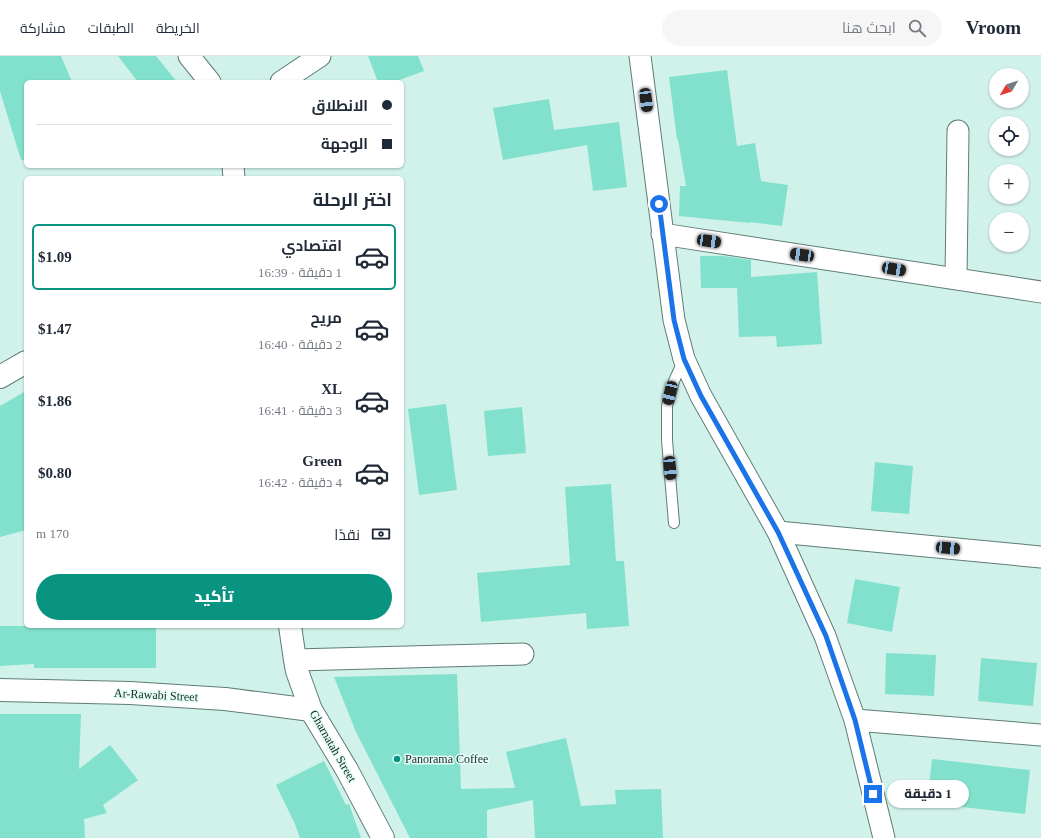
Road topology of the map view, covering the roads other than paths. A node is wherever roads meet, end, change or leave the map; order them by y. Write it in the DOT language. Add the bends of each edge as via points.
graph roads {
  1 [pos="189,56"];
  2 [pos="320,56"];
  3 [pos="640,56"];
  4 [pos="208,80"];
  5 [pos="284,80"];
  6 [pos="958,131"];
  7 [pos="662,234"];
  8 [pos="956,278"];
  9 [pos="1041,292"];
  10 [pos="684,359"];
  11 [pos="24,363"];
  12 [pos="0,377"];
  13 [pos="674,523"];
  14 [pos="778,532"];
  15 [pos="1041,556"];
  16 [pos="290,628"];
  17 [pos="523,654"];
  18 [pos="294,660"];
  19 [pos="0,690"];
  20 [pos="311,710"];
  21 [pos="855,720"];
  22 [pos="1041,734"];
  23 [pos="383,838"];
  24 [pos="884,838"];
  1 -- 4 [label="street"];
  2 -- 5 [label="street"];
  3 -- 7 [label="street"];
  6 -- 8 [label="street"];
  7 -- 8 [label="street"];
  7 -- 10 [label="street" via="674,320"];
  8 -- 9 [label="street"];
  10 -- 13 [label="lane" via="667,406 667,440"];
  10 -- 14 [label="street" via="701,396"];
  11 -- 12 [label="street"];
  14 -- 15 [label="street"];
  14 -- 21 [label="street" via="826,636"];
  16 -- 18 [label="street, Gharnatah Street"];
  17 -- 18 [label="street"];
  18 -- 20 [label="street, Gharnatah Street"];
  19 -- 20 [label="street, Ar-Rawabi Street" via="130,693 225,699"];
  20 -- 23 [label="street, Gharnatah Street"];
  21 -- 22 [label="street"];
  21 -- 24 [label="street"];
}
